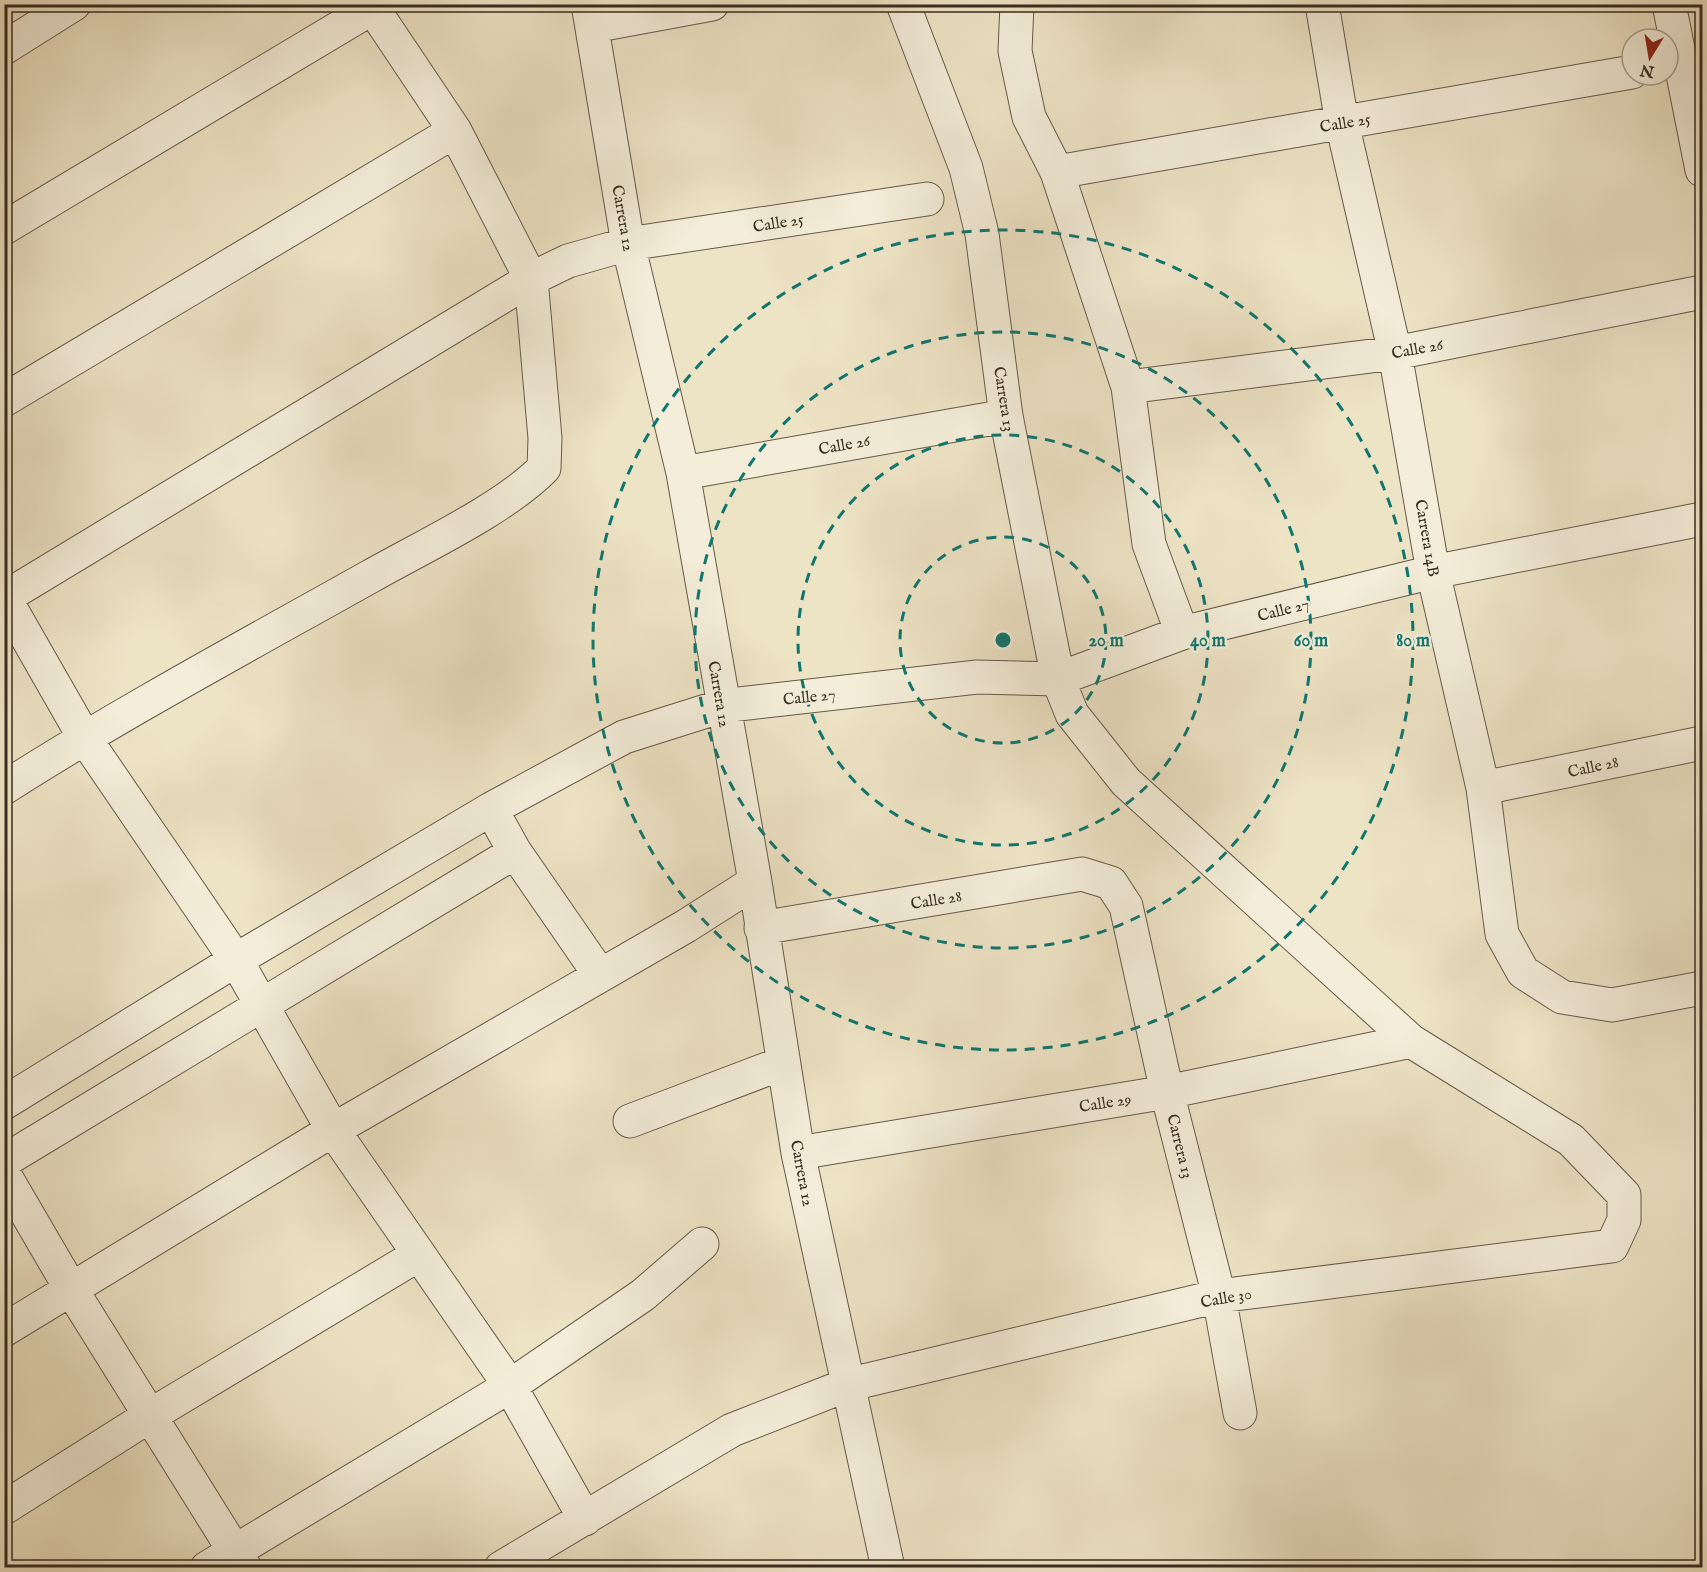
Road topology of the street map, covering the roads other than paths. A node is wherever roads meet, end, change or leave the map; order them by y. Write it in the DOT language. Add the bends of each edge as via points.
graph roads {
  1 [pos="74,4"];
  2 [pos="712,4"];
  3 [pos="903,4"];
  4 [pos="1017,4"];
  5 [pos="1322,4"];
  6 [pos="1669,4"];
  7 [pos="371,6"];
  8 [pos="590,15"];
  9 [pos="4,48"];
  10 [pos="1684,64"];
  11 [pos="1620,74"];
  12 [pos="1342,123"];
  13 [pos="454,131"];
  14 [pos="1702,170"];
  15 [pos="1057,172"];
  16 [pos="927,199"];
  17 [pos="4,228"];
  18 [pos="628,244"];
  19 [pos="531,279"];
  20 [pos="1702,292"];
  21 [pos="1395,353"];
  22 [pos="1128,387"];
  23 [pos="4,400"];
  24 [pos="1006,416"];
  25 [pos="683,473"];
  26 [pos="1702,519"];
  27 [pos="1433,572"];
  28 [pos="5,597"];
  29 [pos="1182,633"];
  30 [pos="1058,678"];
  31 [pos="722,706"];
  32 [pos="84,737"];
  33 [pos="1702,743"];
  34 [pos="4,788"];
  35 [pos="1483,788"];
  36 [pos="490,809"];
  37 [pos="515,852"];
  38 [pos="755,882"];
  39 [pos="1111,883"];
  40 [pos="761,928"];
  41 [pos="236,960"];
  42 [pos="600,975"];
  43 [pos="1702,988"];
  44 [pos="264,1006"];
  45 [pos="1411,1041"];
  46 [pos="783,1063"];
  47 [pos="1167,1092"];
  48 [pos="4,1103"];
  49 [pos="630,1121"];
  50 [pos="333,1130"];
  51 [pos="798,1153"];
  52 [pos="4,1161"];
  53 [pos="4,1174"];
  54 [pos="702,1244"];
  55 [pos="1612,1246"];
  56 [pos="418,1254"];
  57 [pos="71,1289"];
  58 [pos="1219,1296"];
  59 [pos="4,1330"];
  60 [pos="847,1385"];
  61 [pos="510,1386"];
  62 [pos="1240,1413"];
  63 [pos="151,1415"];
  64 [pos="4,1508"];
  65 [pos="585,1519"];
  66 [pos="240,1559"];
  67 [pos="207,1568"];
  68 [pos="501,1568"];
  69 [pos="888,1568"];
  1 -- 9 [label="street"];
  2 -- 8 [label="street"];
  3 -- 24 [label="street, Carrera 13" via="969,179 982,234"];
  4 -- 15 [label="street" via="1015,51 1029,117"];
  5 -- 12 [label="street, Carrera 14B"];
  6 -- 10 [label="street"];
  7 -- 13 [label="street"];
  7 -- 17 [label="street"];
  8 -- 18 [label="street, Carrera 12"];
  10 -- 14 [label="street"];
  11 -- 12 [label="street, Calle 25"];
  12 -- 15 [label="street, Calle 25"];
  12 -- 21 [label="street, Carrera 14B"];
  13 -- 19 [label="street"];
  13 -- 23 [label="street"];
  15 -- 22 [label="street"];
  16 -- 18 [label="street, Calle 25"];
  18 -- 19 [label="street, Calle 25" via="568,261"];
  18 -- 25 [label="street, Carrera 12"];
  19 -- 28 [label="street, Calle 25"];
  19 -- 32 [label="street" via="546,438 544,468 529,483 467,521"];
  20 -- 21 [label="street, Calle 26"];
  21 -- 22 [label="street, Calle 26"];
  21 -- 27 [label="street, Carrera 14B"];
  22 -- 29 [label="street" via="1149,544"];
  24 -- 25 [label="street, Calle 26"];
  24 -- 30 [label="street, Carrera 13"];
  25 -- 31 [label="street, Carrera 12"];
  26 -- 27 [label="street, Calle 27"];
  27 -- 29 [label="street, Calle 27"];
  27 -- 35 [label="street, Carrera 14B"];
  28 -- 32 [label="street"];
  29 -- 30 [label="street, Calle 27"];
  30 -- 31 [label="street, Calle 27" via="977,677"];
  30 -- 45 [label="street, Carrera 13" via="1072,714 1126,782"];
  31 -- 36 [label="street, Calle 27" via="624,738"];
  31 -- 38 [label="street, Carrera 12"];
  32 -- 34 [label="street"];
  32 -- 41 [label="street"];
  33 -- 35 [label="street, Calle 28"];
  35 -- 43 [label="street, Carrera 14B" via="1502,934 1523,972 1562,997 1612,1005"];
  36 -- 37 [label="street"];
  36 -- 41 [label="street, Calle 27"];
  37 -- 42 [label="street"];
  37 -- 44 [label="street"];
  38 -- 40 [label="street, Carrera 12"];
  38 -- 42 [label="street"];
  39 -- 40 [label="street, Calle 28" via="1082,874"];
  39 -- 47 [label="street, Carrera 13" via="1126,906"];
  40 -- 46 [label="street, Carrera 12"];
  41 -- 44 [label="street"];
  41 -- 48 [label="street, Calle 27"];
  42 -- 50 [label="street"];
  44 -- 50 [label="street"];
  44 -- 52 [label="street"];
  45 -- 47 [label="street, Calle 29"];
  45 -- 55 [label="street, Carrera 13" via="1571,1140 1624,1195 1624,1220"];
  46 -- 49 [label="street"];
  46 -- 51 [label="street, Carrera 12"];
  47 -- 51 [label="street, Calle 29"];
  47 -- 58 [label="street, Carrera 13"];
  50 -- 56 [label="street"];
  50 -- 57 [label="street"];
  51 -- 60 [label="street, Carrera 12"];
  53 -- 57 [label="street"];
  54 -- 61 [label="street" via="643,1295"];
  55 -- 58 [label="street, Calle 30"];
  56 -- 61 [label="street"];
  56 -- 63 [label="street"];
  57 -- 59 [label="street"];
  57 -- 63 [label="street"];
  58 -- 60 [label="street, Calle 30"];
  58 -- 62 [label="street, Carrera 13"];
  60 -- 65 [label="street, Calle 30" via="732,1430"];
  60 -- 69 [label="street, Carrera 12"];
  61 -- 65 [label="street"];
  61 -- 66 [label="street"];
  63 -- 64 [label="street"];
  63 -- 66 [label="street"];
  65 -- 68 [label="street, Calle 30"];
  66 -- 67 [label="street"];
}
